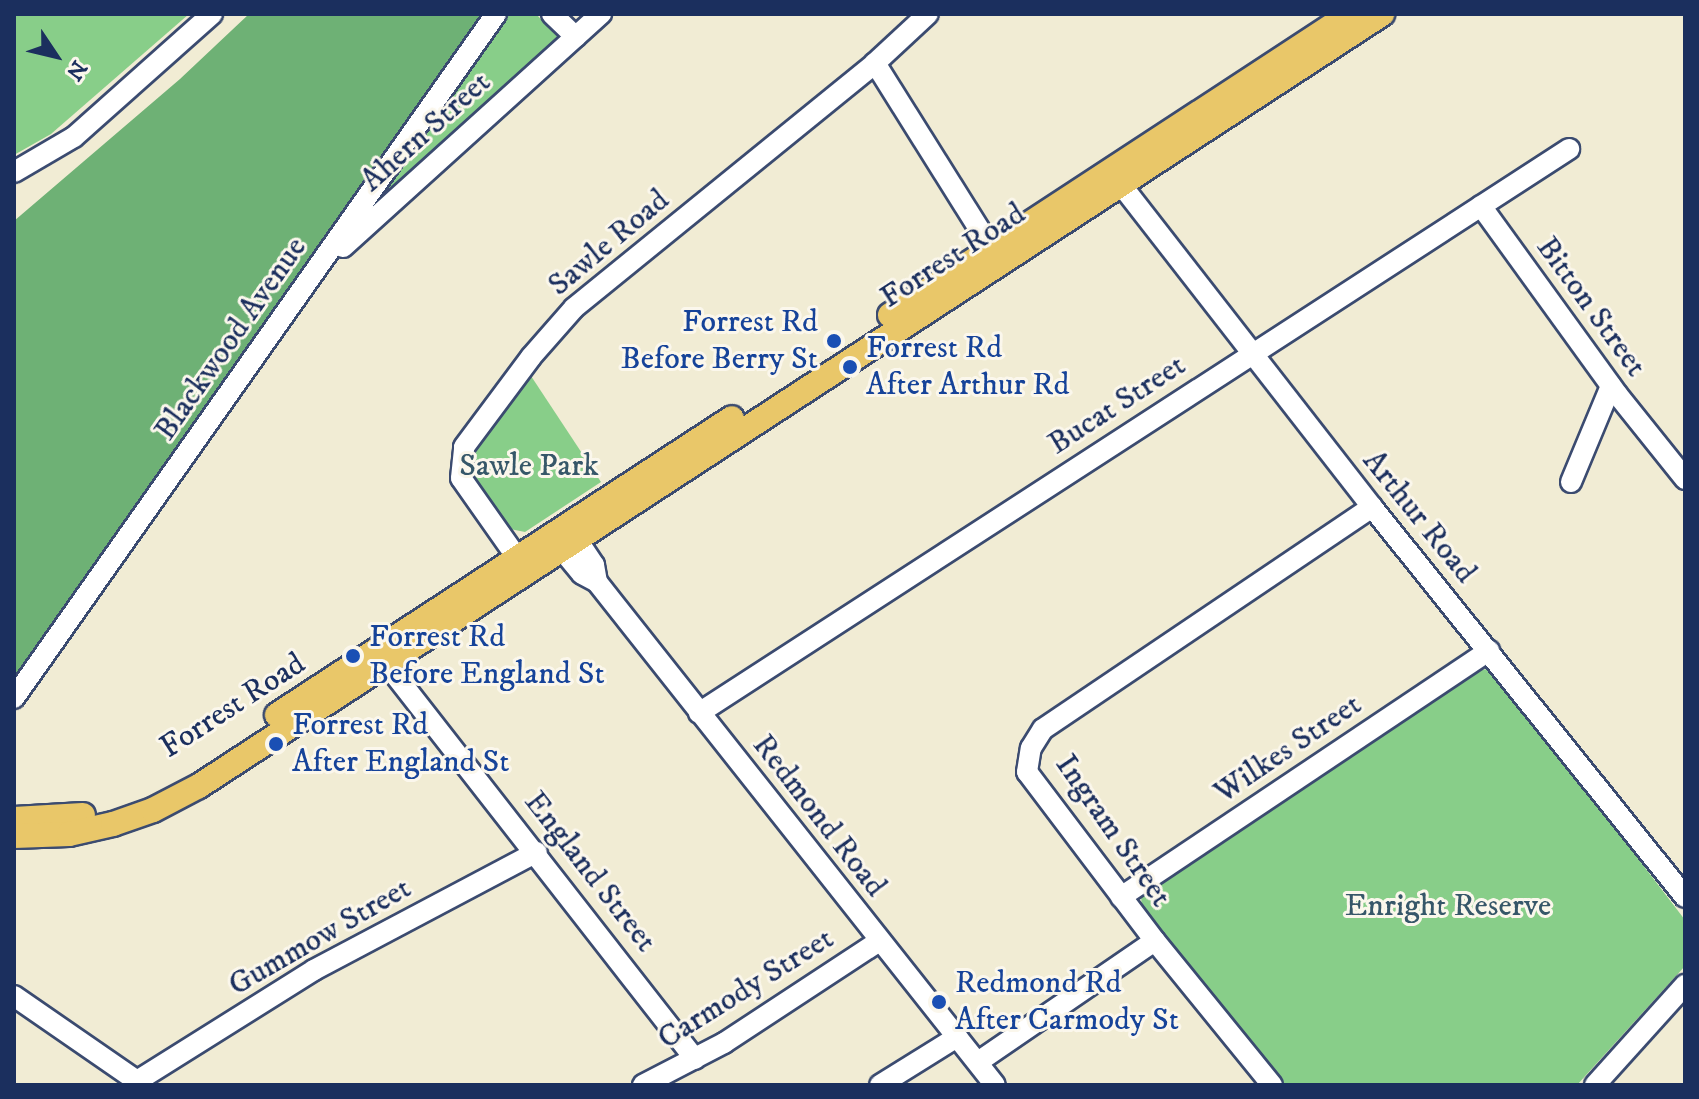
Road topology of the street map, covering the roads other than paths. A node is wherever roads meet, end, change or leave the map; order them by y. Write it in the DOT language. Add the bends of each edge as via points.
graph roads {
  1 [pos="212,14"];
  2 [pos="496,14"];
  3 [pos="552,14"];
  4 [pos="601,14"];
  5 [pos="928,14"];
  6 [pos="1350,14"];
  7 [pos="1382,14"];
  8 [pos="576,37"];
  9 [pos="875,63"];
  10 [pos="1569,149"];
  11 [pos="14,172"];
  12 [pos="1116,178"];
  13 [pos="1481,206"];
  14 [pos="996,256"];
  15 [pos="315,271"];
  16 [pos="1252,354"];
  17 [pos="1611,386"];
  18 [pos="1685,479"];
  19 [pos="1571,482"];
  20 [pos="1372,507"];
  21 [pos="564,538"];
  22 [pos="522,565"];
  23 [pos="1489,651"];
  24 [pos="380,657"];
  25 [pos="14,698"];
  26 [pos="699,713"];
  27 [pos="14,819"];
  28 [pos="14,836"];
  29 [pos="537,852"];
  30 [pos="1121,897"];
  31 [pos="1685,897"];
  32 [pos="879,941"];
  33 [pos="1155,941"];
  34 [pos="1685,985"];
  35 [pos="14,996"];
  36 [pos="957,1037"];
  37 [pos="695,1059"];
  38 [pos="978,1062"];
  39 [pos="140,1083"];
  40 [pos="643,1085"];
  41 [pos="880,1085"];
  42 [pos="995,1085"];
  43 [pos="1272,1085"];
  44 [pos="1595,1085"];
  1 -- 11 [label="street" via="74,137"];
  2 -- 15 [label="street, Blackwood Avenue"];
  3 -- 8 [label="street"];
  4 -- 8 [label="street, Ahern Street"];
  5 -- 9 [label="street, Sawle Road"];
  6 -- 12 [label="main road, Forrest Road"];
  7 -- 12 [label="main road, Forrest Road"];
  8 -- 15 [label="street, Ahern Street"];
  9 -- 14 [label="street"];
  9 -- 22 [label="street, Sawle Road" via="574,308 464,447 461,478"];
  10 -- 13 [label="street, Bucat Street"];
  12 -- 14 [label="main road, Forrest Road"];
  12 -- 16 [label="street, Arthur Road"];
  13 -- 16 [label="street, Bucat Street"];
  13 -- 17 [label="street, Bitton Street"];
  14 -- 21 [label="main road, Forrest Road"];
  15 -- 25 [label="street, Blackwood Avenue"];
  16 -- 20 [label="street, Arthur Road"];
  16 -- 26 [label="street, Bucat Street"];
  17 -- 18 [label="street, Bitton Street"];
  17 -- 19 [label="street"];
  20 -- 23 [label="street, Arthur Road"];
  20 -- 30 [label="street, Ingram Street" via="1043,729 1031,748 1027,772"];
  21 -- 22 [label="main road, Forrest Road"];
  21 -- 26 [label="street, Redmond Road" via="594,565 597,582"];
  22 -- 24 [label="main road, Forrest Road"];
  23 -- 30 [label="street, Wilkes Street"];
  23 -- 31 [label="street, Arthur Road"];
  24 -- 27 [label="main road, Forrest Road" via="165,788 92,813"];
  24 -- 28 [label="main road, Forrest Road" via="199,786 153,810 83,831"];
  24 -- 29 [label="street, England Street"];
  26 -- 32 [label="street, Redmond Road"];
  29 -- 37 [label="street, England Street"];
  29 -- 39 [label="street, Gummow Street" via="314,970"];
  30 -- 33 [label="street, Ingram Street"];
  32 -- 36 [label="street, Redmond Road"];
  32 -- 37 [label="street, Carmody Street"];
  33 -- 38 [label="street"];
  33 -- 43 [label="street, Ingram Street"];
  34 -- 44 [label="street"];
  35 -- 39 [label="street"];
  36 -- 38 [label="street, Redmond Road"];
  36 -- 41 [label="street"];
  37 -- 40 [label="street, Carmody Street"];
  38 -- 42 [label="street, Redmond Road"];
}
